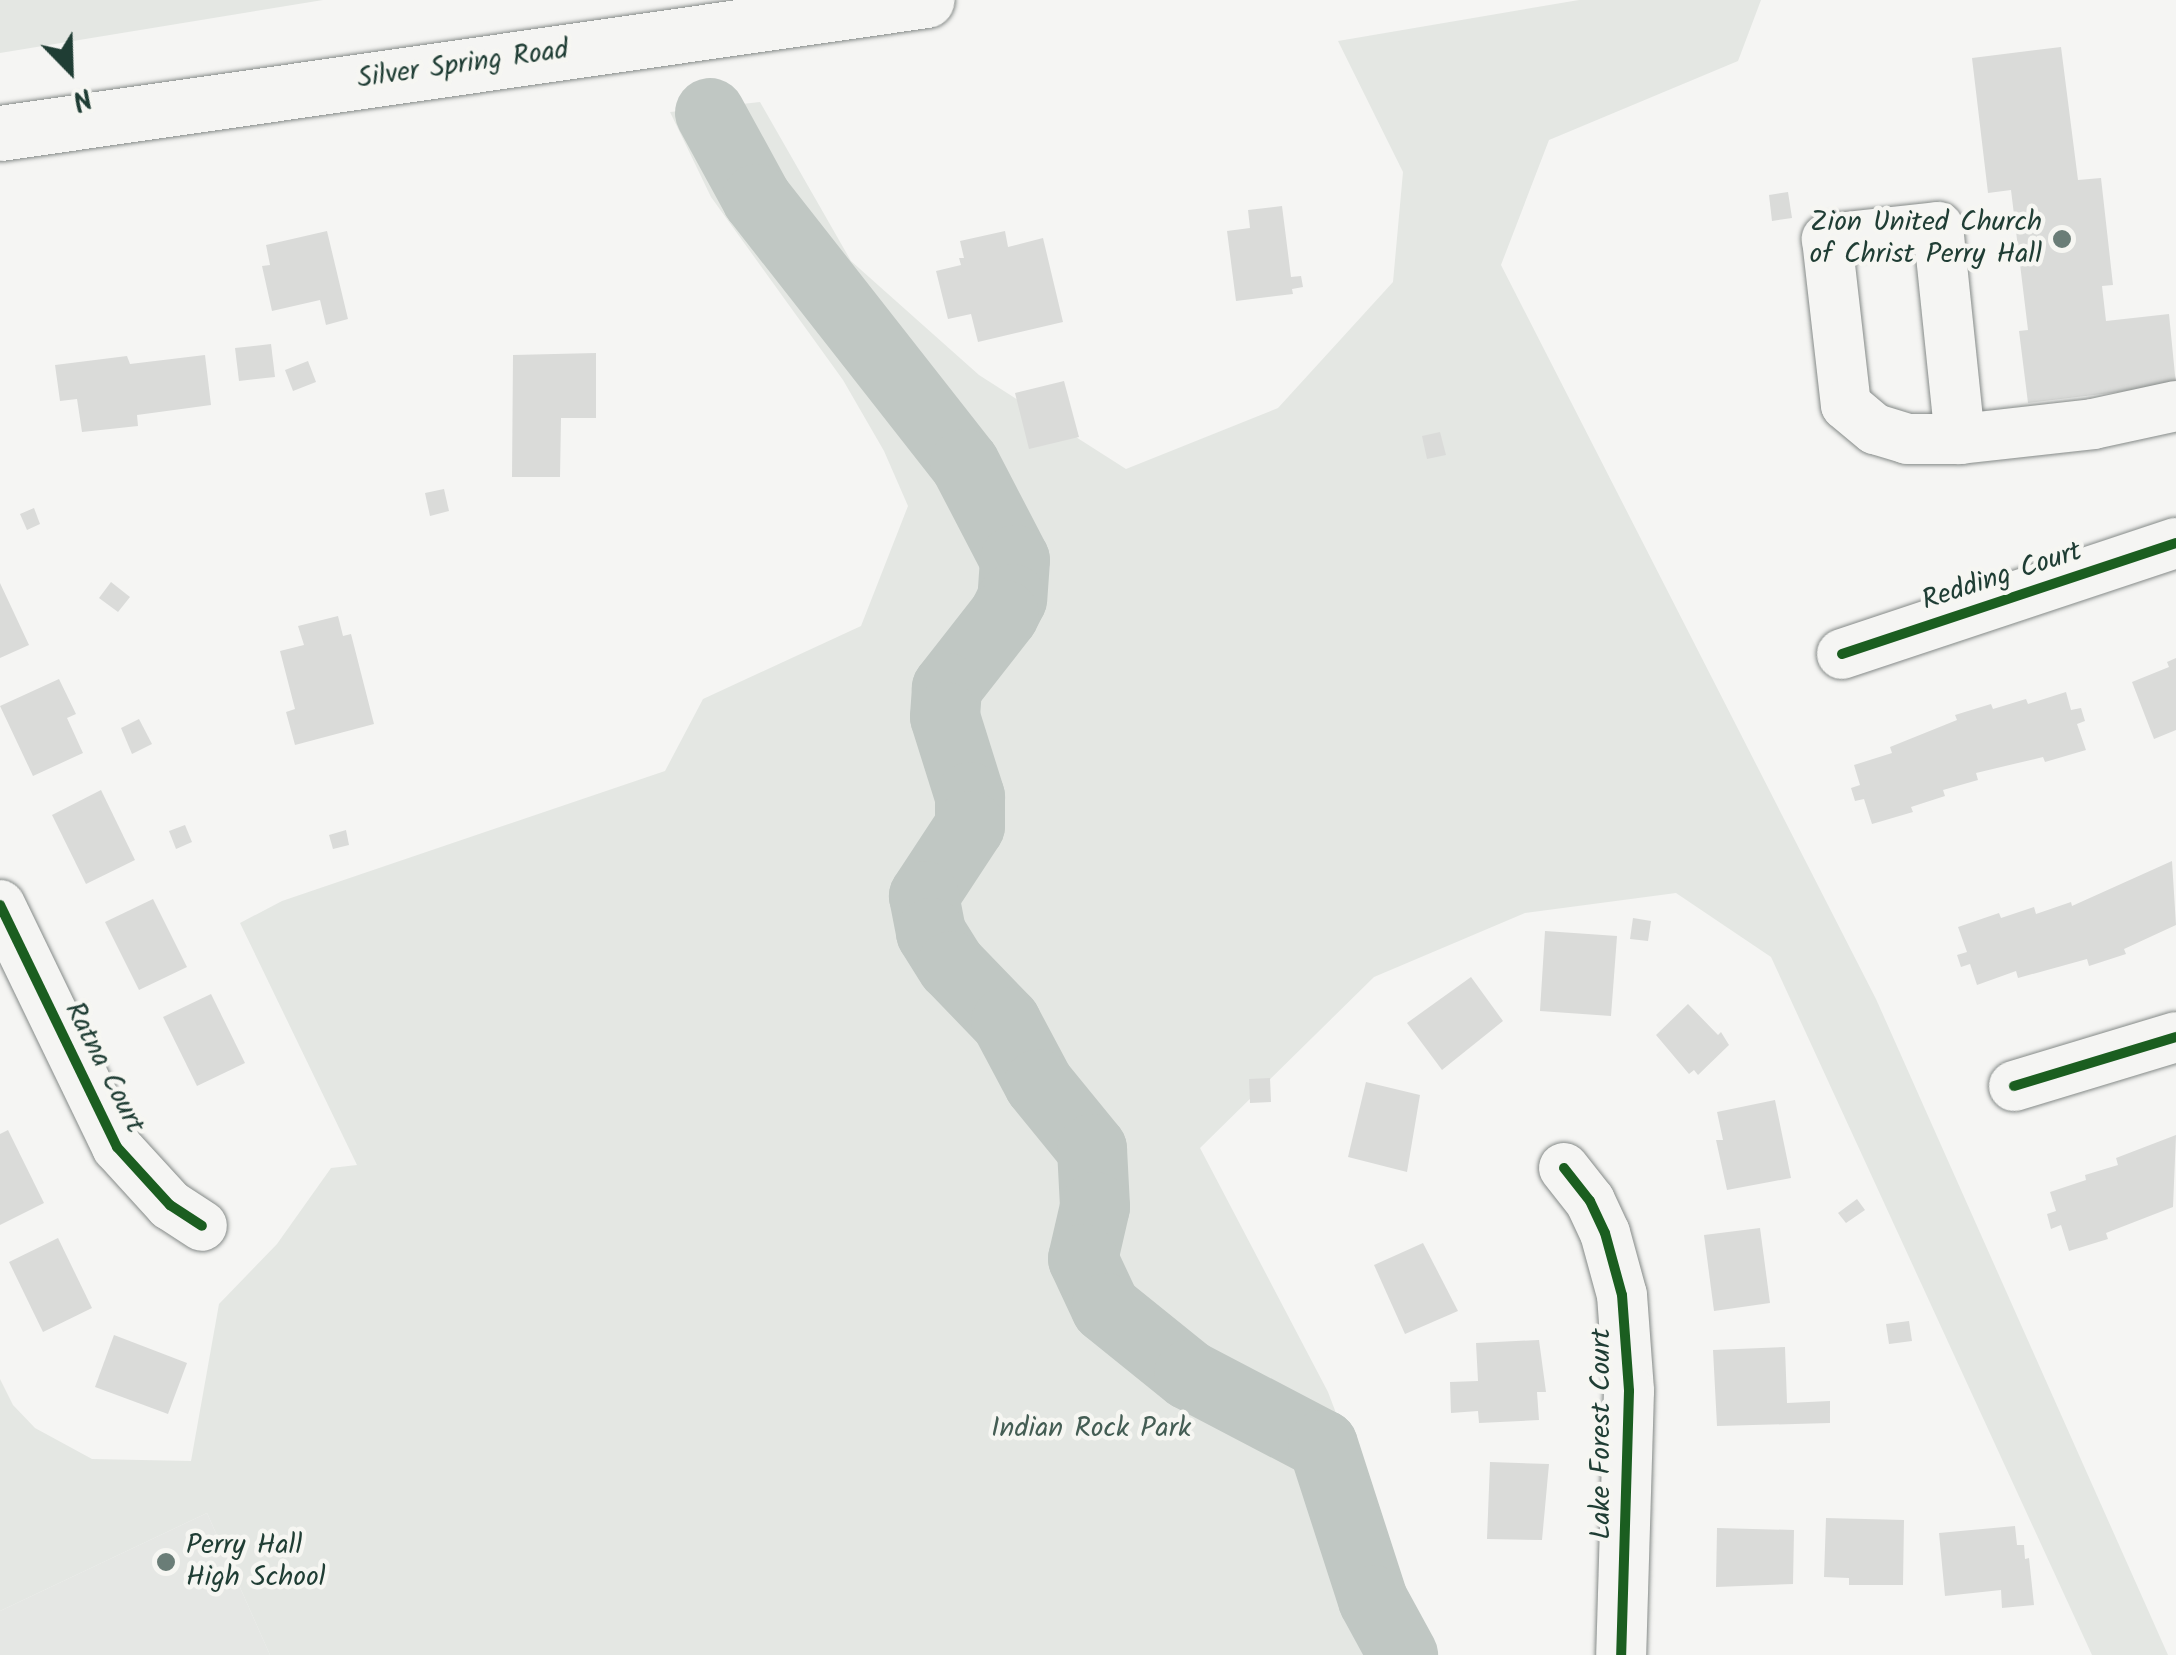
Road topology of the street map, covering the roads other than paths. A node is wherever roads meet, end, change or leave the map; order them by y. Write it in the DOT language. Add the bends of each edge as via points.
graph roads {
  1 [pos="926,0"];
  2 [pos="796,8"];
  3 [pos="0,133"];
  4 [pos="2176,406"];
  5 [pos="1960,440"];
  6 [pos="2176,543"];
  7 [pos="1842,654"];
  8 [pos="0,905"];
  9 [pos="2176,1036"];
  10 [pos="2014,1086"];
  11 [pos="1564,1168"];
  12 [pos="202,1226"];
  13 [pos="1621,1655"];
  1 -- 2 [label="main road, Silver Spring Road"];
  2 -- 3 [label="main road, Silver Spring Road"];
  4 -- 5 [label="street"];
  6 -- 7 [label="street, Redding Court"];
  8 -- 12 [label="street, Ratna Court" via="117,1147 170,1205"];
  9 -- 10 [label="street"];
  11 -- 13 [label="street, Lake Forest Court" via="1605,1233 1622,1295 1629,1391"];
}
